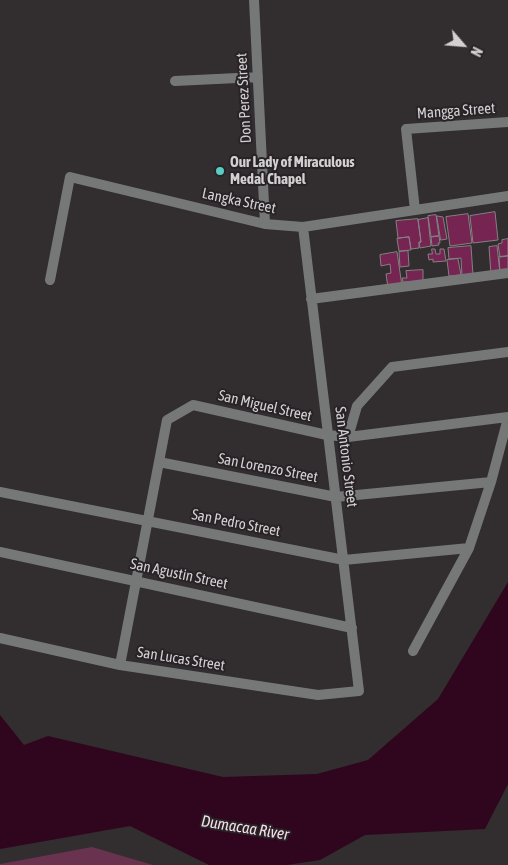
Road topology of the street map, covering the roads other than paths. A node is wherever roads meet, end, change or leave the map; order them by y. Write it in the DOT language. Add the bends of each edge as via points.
graph roads {
  1 [pos="254,0"];
  2 [pos="258,77"];
  3 [pos="175,81"];
  4 [pos="508,122"];
  5 [pos="508,196"];
  6 [pos="415,210"];
  7 [pos="265,224"];
  8 [pos="303,227"];
  9 [pos="508,273"];
  10 [pos="50,280"];
  11 [pos="311,299"];
  12 [pos="508,352"];
  13 [pos="508,418"];
  14 [pos="327,435"];
  15 [pos="348,437"];
  16 [pos="159,462"];
  17 [pos="491,482"];
  18 [pos="0,492"];
  19 [pos="336,497"];
  20 [pos="148,521"];
  21 [pos="469,548"];
  22 [pos="0,552"];
  23 [pos="344,560"];
  24 [pos="136,580"];
  25 [pos="352,628"];
  26 [pos="0,638"];
  27 [pos="413,651"];
  28 [pos="120,665"];
  29 [pos="359,691"];
  1 -- 2 [label="street, Don Perez Street"];
  2 -- 3 [label="street"];
  2 -- 7 [label="street, Don Perez Street"];
  4 -- 6 [label="street, Mangga Street" via="406,129"];
  5 -- 6 [label="street, Langka Street"];
  6 -- 8 [label="street, Langka Street"];
  7 -- 8 [label="street, Langka Street"];
  7 -- 10 [label="street, Langka Street" via="70,177"];
  8 -- 11 [label="street, San Antonio Street"];
  9 -- 11 [label="street"];
  11 -- 14 [label="street, San Antonio Street"];
  12 -- 15 [label="street" via="392,367 358,406"];
  13 -- 15 [label="street, San Miguel Street"];
  13 -- 17 [label="street"];
  14 -- 15 [label="street, San Miguel Street"];
  14 -- 16 [label="street, San Miguel Street" via="193,406 167,420"];
  14 -- 19 [label="street, San Antonio Street"];
  16 -- 19 [label="street, San Lorenzo Street"];
  16 -- 20 [label="street"];
  17 -- 19 [label="street, San Lorenzo Street"];
  17 -- 21 [label="street"];
  18 -- 20 [label="street, San Pedro Street"];
  19 -- 23 [label="street, San Antonio Street"];
  20 -- 23 [label="street, San Pedro Street"];
  20 -- 24 [label="street"];
  21 -- 23 [label="street, San Pedro Street"];
  21 -- 27 [label="street"];
  22 -- 24 [label="street, San Agustin Street"];
  23 -- 25 [label="street, San Antonio Street"];
  24 -- 25 [label="street, San Agustin Street"];
  24 -- 28 [label="street"];
  25 -- 29 [label="street, San Antonio Street"];
  26 -- 28 [label="street, San Lucas Street"];
  28 -- 29 [label="street, San Lucas Street" via="318,695"];
}
